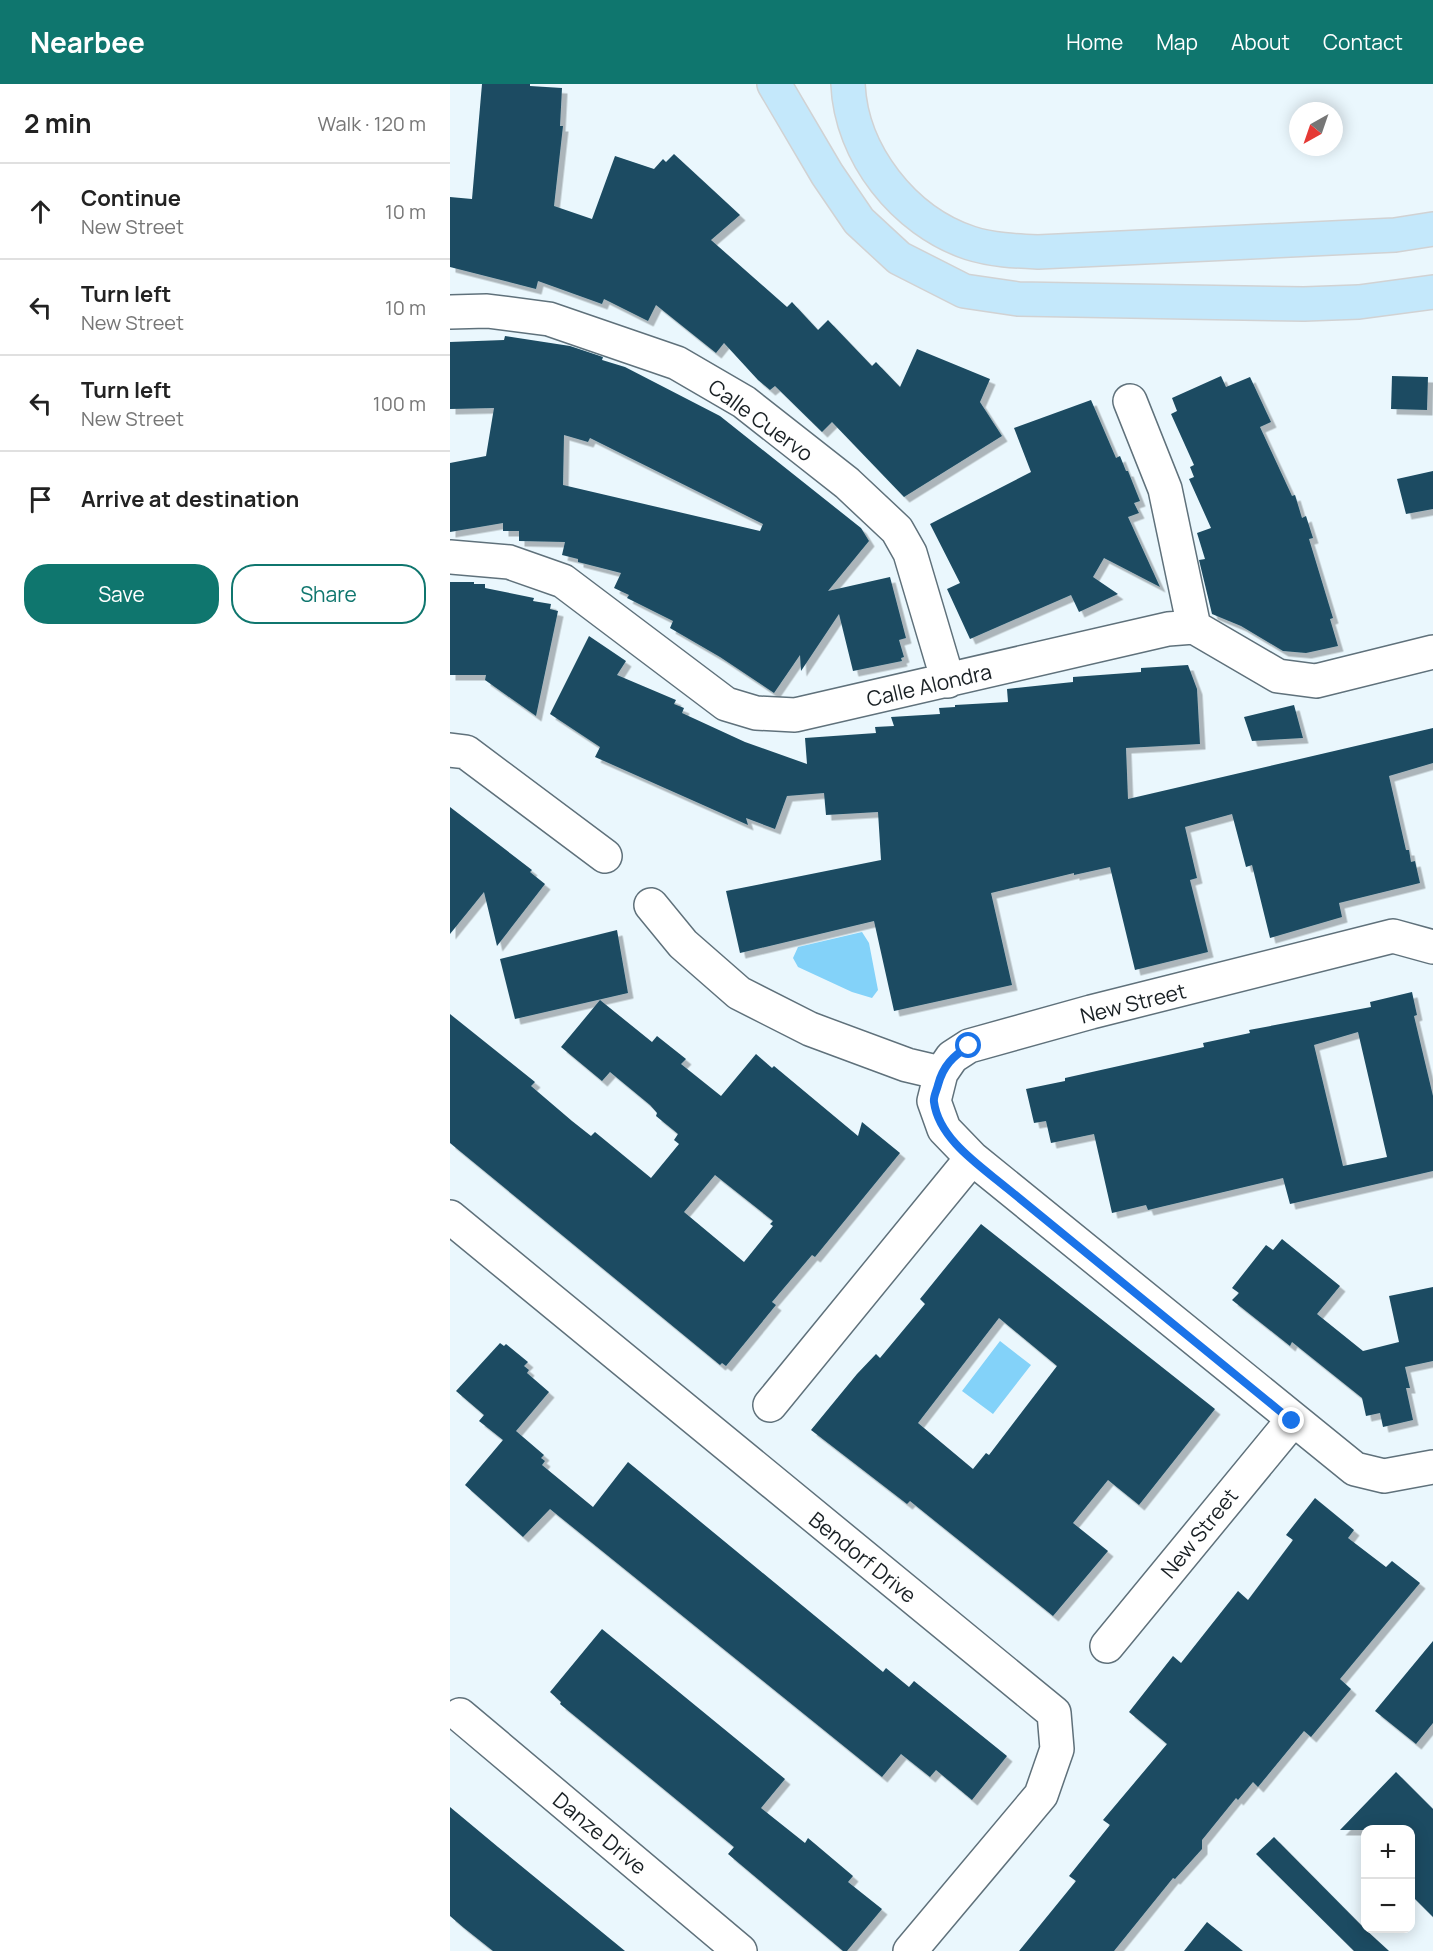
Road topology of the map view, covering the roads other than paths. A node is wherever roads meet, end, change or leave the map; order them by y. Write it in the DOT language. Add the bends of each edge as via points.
graph roads {
  1 [pos="774,84"];
  2 [pos="848,84"];
  3 [pos="1433,229"];
  4 [pos="1433,292"];
  5 [pos="450,312"];
  6 [pos="1130,401"];
  7 [pos="450,558"];
  8 [pos="1194,627"];
  9 [pos="1433,652"];
  10 [pos="948,681"];
  11 [pos="458,751"];
  12 [pos="604,856"];
  13 [pos="651,905"];
  14 [pos="1433,947"];
  15 [pos="941,1073"];
  16 [pos="972,1158"];
  17 [pos="450,1217"];
  18 [pos="770,1405"];
  19 [pos="1292,1421"];
  20 [pos="1433,1467"];
  21 [pos="1107,1646"];
  22 [pos="460,1715"];
  23 [pos="740,1951"];
  24 [pos="910,1951"];
  1 -- 4 [label="main road" via="859,221 899,258 964,291 1018,299 1304,304 1359,302"];
  2 -- 3 [label="main road" via="855,127 869,159 888,185 912,209 969,243 1038,252 1395,235"];
  5 -- 10 [label="street, Calle Cuervo" via="487,311 549,319 677,363 744,402 847,483 897,531 910,553"];
  6 -- 8 [label="street" via="1165,489"];
  7 -- 10 [label="street, Calle Alondra" via="509,562 563,581 726,704 756,713 795,715"];
  8 -- 9 [label="street" via="1278,676 1316,681"];
  8 -- 10 [label="street, Calle Alondra" via="1168,629"];
  11 -- 12 [label="street"];
  13 -- 15 [label="street" via="683,944 739,993 810,1029 907,1065"];
  14 -- 15 [label="street, New Street" via="1393,936 1091,1012 969,1046 952,1057"];
  15 -- 16 [label="street, New Street" via="934,1101 937,1111 944,1130"];
  16 -- 18 [label="street"];
  16 -- 19 [label="street, New Street"];
  17 -- 24 [label="street, Bendorf Drive" via="1054,1713 1057,1749 1041,1795"];
  19 -- 20 [label="street, New Street" via="1354,1469 1384,1476"];
  19 -- 21 [label="street, New Street"];
  22 -- 23 [label="street, Danze Drive"];
}
